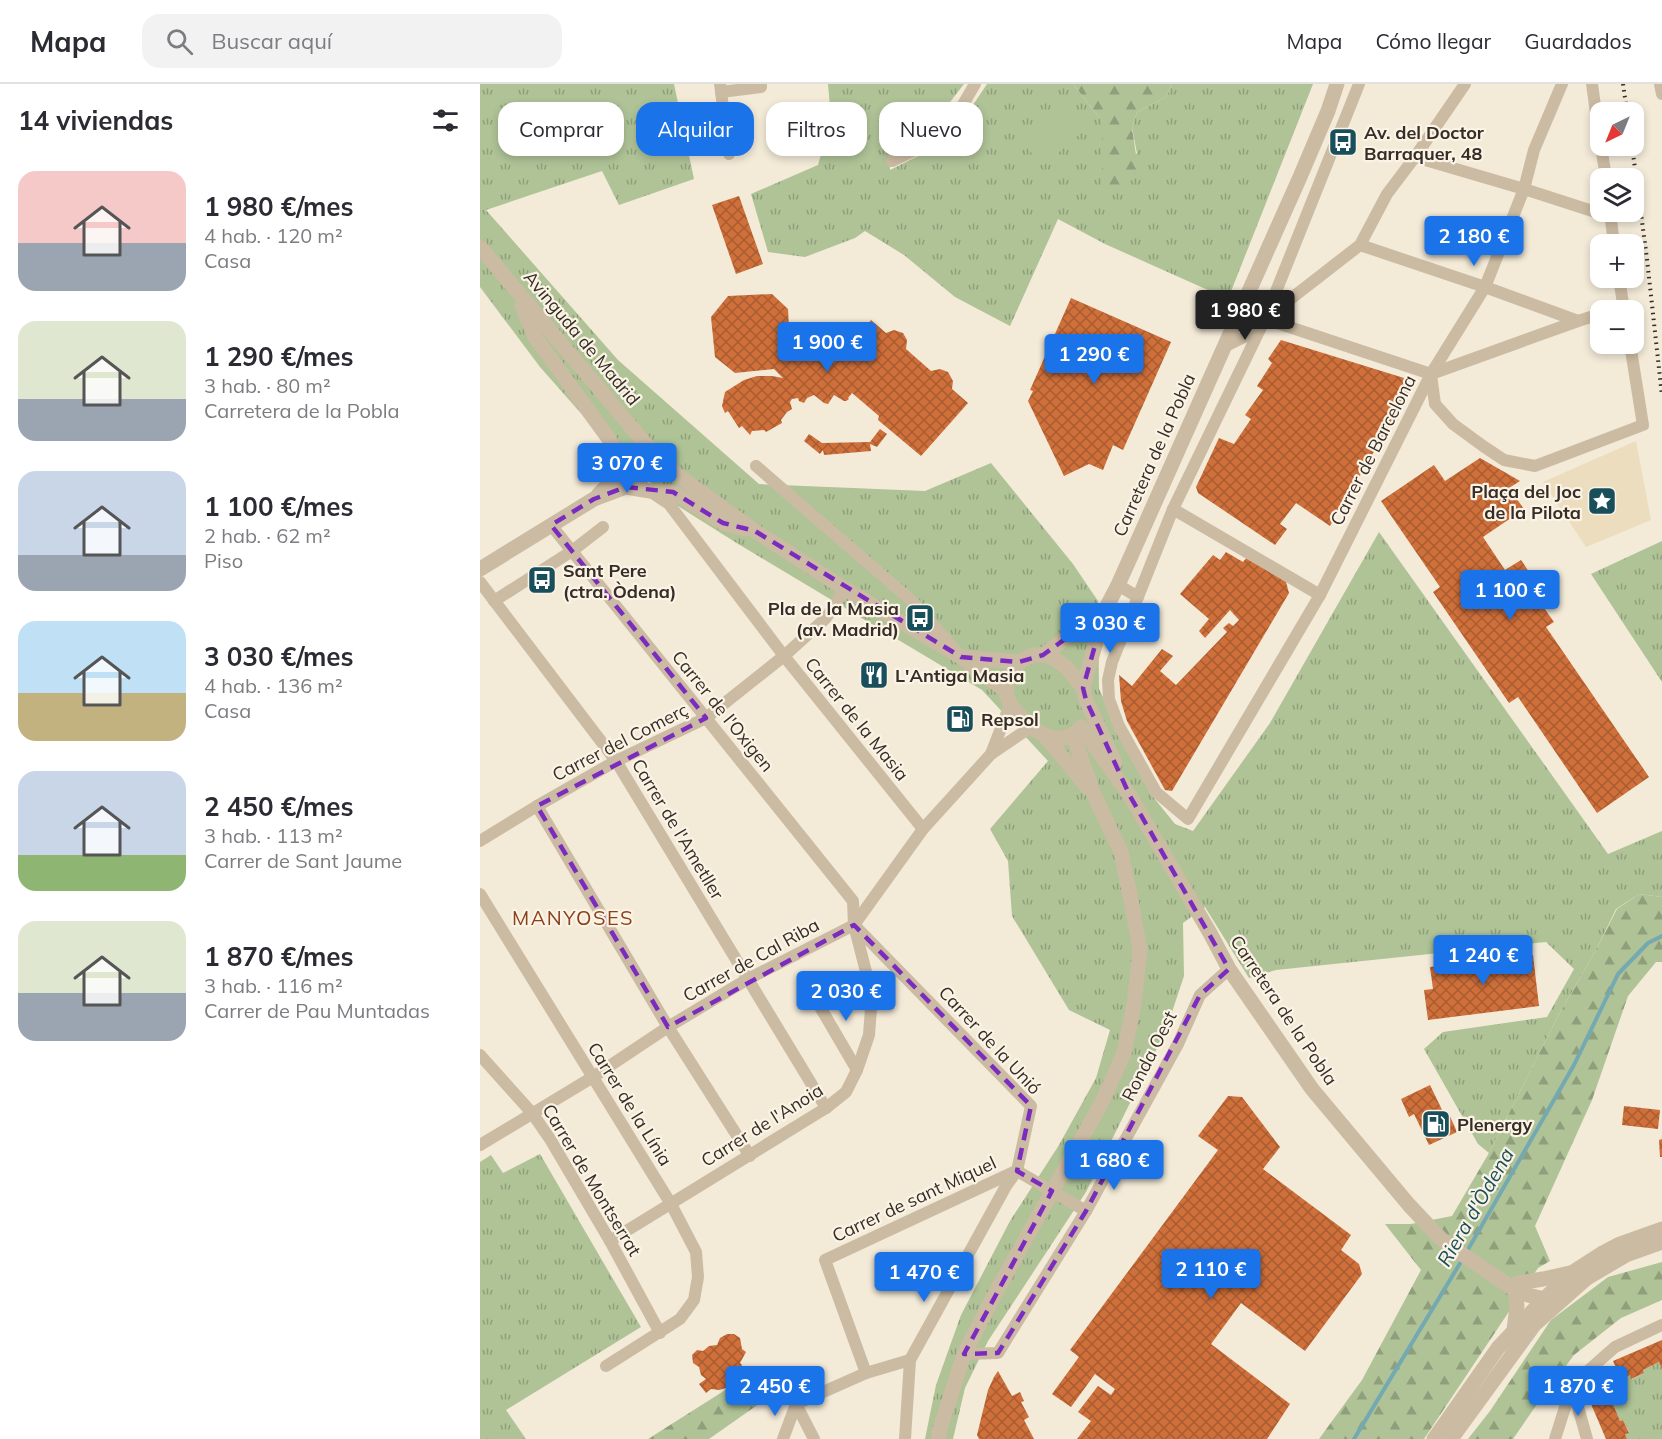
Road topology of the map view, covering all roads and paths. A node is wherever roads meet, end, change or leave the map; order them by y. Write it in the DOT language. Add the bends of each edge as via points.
graph roads {
  1 [pos="761,84"];
  2 [pos="975,84"];
  3 [pos="1337,84"];
  4 [pos="1359,84"];
  5 [pos="1465,84"];
  6 [pos="1562,84"];
  7 [pos="1592,84"];
  8 [pos="1660,84"];
  9 [pos="720,88"];
  10 [pos="1662,94"];
  11 [pos="1595,102"];
  12 [pos="1414,158"];
  13 [pos="892,161"];
  14 [pos="1524,189"];
  15 [pos="1590,208"];
  16 [pos="1360,245"];
  17 [pos="480,247"];
  18 [pos="1485,286"];
  19 [pos="515,290"];
  20 [pos="1590,317"];
  21 [pos="1578,321"];
  22 [pos="1262,324"];
  23 [pos="1224,347"];
  24 [pos="1632,354"];
  25 [pos="1431,374"];
  26 [pos="654,454"];
  27 [pos="756,466"];
  28 [pos="621,472"];
  29 [pos="631,485"];
  30 [pos="650,491"];
  31 [pos="594,499"];
  32 [pos="1173,509"];
  33 [pos="551,525"];
  34 [pos="603,527"];
  35 [pos="755,531"];
  36 [pos="572,551"];
  37 [pos="480,569"];
  38 [pos="480,582"];
  39 [pos="1118,585"];
  40 [pos="845,590"];
  41 [pos="1320,595"];
  42 [pos="1138,597"];
  43 [pos="494,601"];
  44 [pos="1105,610"];
  45 [pos="1043,655"];
  46 [pos="784,656"];
  47 [pos="961,657"];
  48 [pos="1019,662"];
  49 [pos="1085,694"];
  50 [pos="1008,698"];
  51 [pos="706,718"];
  52 [pos="1031,727"];
  53 [pos="1077,731"];
  54 [pos="1045,736"];
  55 [pos="991,754"];
  56 [pos="616,761"];
  57 [pos="1094,795"];
  58 [pos="1130,796"];
  59 [pos="537,806"];
  60 [pos="923,829"];
  61 [pos="480,841"];
  62 [pos="480,894"];
  63 [pos="854,925"];
  64 [pos="1228,969"];
  65 [pos="748,979"];
  66 [pos="809,988"];
  67 [pos="669,1027"];
  68 [pos="480,1055"];
  69 [pos="857,1070"];
  70 [pos="593,1077"];
  71 [pos="826,1108"];
  72 [pos="532,1113"];
  73 [pos="480,1145"];
  74 [pos="750,1155"];
  75 [pos="1017,1171"];
  76 [pos="671,1204"];
  77 [pos="1086,1211"];
  78 [pos="1662,1229"];
  79 [pos="610,1241"];
  80 [pos="1662,1242"];
  81 [pos="1580,1275"];
  82 [pos="1516,1286"];
  83 [pos="1544,1299"];
  84 [pos="1534,1325"];
  85 [pos="1662,1325"];
  86 [pos="1514,1330"];
  87 [pos="660,1333"];
  88 [pos="964,1354"];
  89 [pos="910,1360"];
  90 [pos="606,1366"];
  91 [pos="866,1373"];
  92 [pos="1572,1385"];
  93 [pos="796,1404"];
  94 [pos="783,1439"];
  95 [pos="813,1439"];
  96 [pos="905,1439"];
  97 [pos="939,1439"];
  98 [pos="1434,1439"];
  99 [pos="1451,1439"];
  100 [pos="1555,1439"];
  101 [pos="1587,1439"];
  1 -- 9 [label="street"];
  2 -- 13 [label="street" via="954,120 923,146"];
  3 -- 23 [label="street, Carretera de la Pobla"];
  4 -- 22 [label="street"];
  5 -- 12 [label="street"];
  6 -- 14 [label="street, Carrer de Barcelona" via="1533,150"];
  7 -- 11 [label="street"];
  8 -- 10 [label="street"];
  12 -- 14 [label="street"];
  12 -- 16 [label="street" via="1387,194"];
  14 -- 15 [label="street"];
  14 -- 18 [label="street, Carrer de Barcelona"];
  16 -- 18 [label="street"];
  16 -- 22 [label="street"];
  17 -- 19 [label="street, Avinguda de Madrid"];
  18 -- 21 [label="street"];
  18 -- 25 [label="street, Carrer de Barcelona"];
  19 -- 26 [label="street, Avinguda de Madrid"];
  19 -- 28 [label="street" via="535,337 609,439"];
  20 -- 21 [label="street"];
  21 -- 25 [label="street"];
  22 -- 23 [label="street"];
  22 -- 25 [label="street"];
  22 -- 32 [label="street"];
  23 -- 39 [label="street, Carretera de la Pobla"];
  24 -- 25 [label="street" via="1643,425 1535,466 1504,460 1453,424 1435,404"];
  25 -- 41 [label="street, Carrer de Barcelona"];
  26 -- 28 [label="street"];
  26 -- 29 [label="street" via="652,466"];
  26 -- 35 [label="street, Avinguda de Madrid"];
  27 -- 47 [label="street" via="913,602"];
  28 -- 29 [label="street"];
  28 -- 31 [label="street"];
  29 -- 30 [label="street"];
  29 -- 31 [label="street"];
  30 -- 35 [label="street" via="673,492 723,523"];
  30 -- 46 [label="street, Carrer de la Masia" via="669,504"];
  31 -- 33 [label="street"];
  32 -- 41 [label="street"];
  32 -- 42 [label="street"];
  33 -- 36 [label="street, Carrer de l'Oxigen"];
  33 -- 37 [label="street"];
  34 -- 36 [label="street"];
  35 -- 40 [label="street, Avinguda de Madrid"];
  36 -- 43 [label="street"];
  36 -- 51 [label="street, Carrer de l'Oxigen"];
  38 -- 43 [label="street, Carrer de l'Ametller"];
  39 -- 42 [label="street"];
  39 -- 44 [label="street, Carretera de la Pobla"];
  40 -- 46 [label="street, Carrer del Comerç" via="826,618"];
  40 -- 47 [label="street, Avinguda de Madrid"];
  41 -- 42 [label="street, Carrer de Barcelona" via="1188,819 1155,792 1119,726 1109,699 1112,662"];
  43 -- 56 [label="street, Carrer de l'Ametller"];
  44 -- 45 [label="street, Carretera de la Pobla"];
  44 -- 49 [label="street, Carretera de la Pobla"];
  45 -- 48 [label="street"];
  45 -- 49 [label="street" via="1067,668"];
  46 -- 51 [label="street, Carrer del Comerç"];
  46 -- 60 [label="street, Carrer de la Masia"];
  47 -- 48 [label="street"];
  47 -- 50 [label="street, Avinguda de Madrid"];
  48 -- 50 [label="street" via="1010,676"];
  49 -- 53 [label="street" via="1086,716"];
  49 -- 58 [label="street"];
  50 -- 52 [label="street"];
  50 -- 55 [label="street, Carrer de Cal Riba"];
  51 -- 56 [label="street, Carrer del Comerç"];
  51 -- 63 [label="street, Carrer de l'Oxigen" via="853,901"];
  52 -- 54 [label="street"];
  52 -- 55 [label="street, Carrer de Cal Riba"];
  53 -- 54 [label="street" via="1059,738"];
  53 -- 57 [label="street"];
  53 -- 58 [label="street, Carretera de la Pobla"];
  54 -- 57 [label="street"];
  55 -- 60 [label="street, Carrer de Cal Riba"];
  56 -- 59 [label="street, Carrer del Comerç"];
  56 -- 65 [label="street, Carrer de l'Ametller"];
  57 -- 88 [label="street" via="1120,852 1140,950 1124,1053 1102,1102"];
  58 -- 64 [label="street, Carretera de la Pobla"];
  59 -- 61 [label="street, Carrer del Comerç"];
  59 -- 67 [label="street"];
  60 -- 63 [label="street, Carrer de Cal Riba"];
  62 -- 70 [label="street, Carrer de la Línia"];
  63 -- 65 [label="street, Carrer de Cal Riba"];
  63 -- 69 [label="street, Carrer de l'Anoia" via="873,995 869,1035"];
  63 -- 75 [label="street, Carrer de la Unió" via="1031,1106"];
  64 -- 77 [label="street, Ronda Oest" via="1200,995 1178,1044"];
  64 -- 82 [label="street, Carretera de la Pobla" via="1312,1089 1409,1205 1447,1244"];
  65 -- 67 [label="street, Carrer de Cal Riba"];
  65 -- 71 [label="street, Carrer de l'Ametller"];
  66 -- 69 [label="street"];
  67 -- 70 [label="street, Carrer de Cal Riba"];
  67 -- 74 [label="street"];
  68 -- 72 [label="street, Carrer de Montserrat"];
  69 -- 71 [label="street, Carrer de l'Anoia" via="846,1092"];
  70 -- 72 [label="street, Carrer de Cal Riba"];
  70 -- 76 [label="street, Carrer de la Línia"];
  71 -- 74 [label="street, Carrer de l'Anoia"];
  72 -- 73 [label="street, Carrer de Cal Riba"];
  72 -- 79 [label="street, Carrer de Montserrat"];
  74 -- 76 [label="street, Carrer de l'Anoia"];
  75 -- 77 [label="street, bridge"];
  75 -- 89 [label="street, Carrer de la Unió"];
  75 -- 91 [label="street, Carrer de sant Miquel" via="825,1260"];
  76 -- 79 [label="street, Carrer de l'Anoia"];
  76 -- 87 [label="street, Carrer de la Línia" via="696,1251 698,1277 694,1300 680,1319"];
  77 -- 88 [label="street, Ronda Oest" via="998,1353"];
  78 -- 81 [label="street" via="1601,1254"];
  79 -- 87 [label="street, Carrer de Montserrat"];
  80 -- 81 [label="street"];
  81 -- 82 [label="street"];
  81 -- 83 [label="street"];
  81 -- 84 [label="street"];
  82 -- 83 [label="street, Carretera de la Pobla" via="1524,1294"];
  82 -- 86 [label="street"];
  83 -- 84 [label="street"];
  83 -- 86 [label="street"];
  84 -- 99 [label="street"];
  85 -- 92 [label="street" via="1615,1347"];
  86 -- 98 [label="street"];
  87 -- 90 [label="street, Carrer de la Línia"];
  88 -- 97 [label="street"];
  89 -- 91 [label="street"];
  89 -- 96 [label="street"];
  91 -- 93 [label="street"];
  92 -- 100 [label="street"];
  92 -- 101 [label="street"];
  93 -- 94 [label="street"];
  93 -- 95 [label="street"];
}
